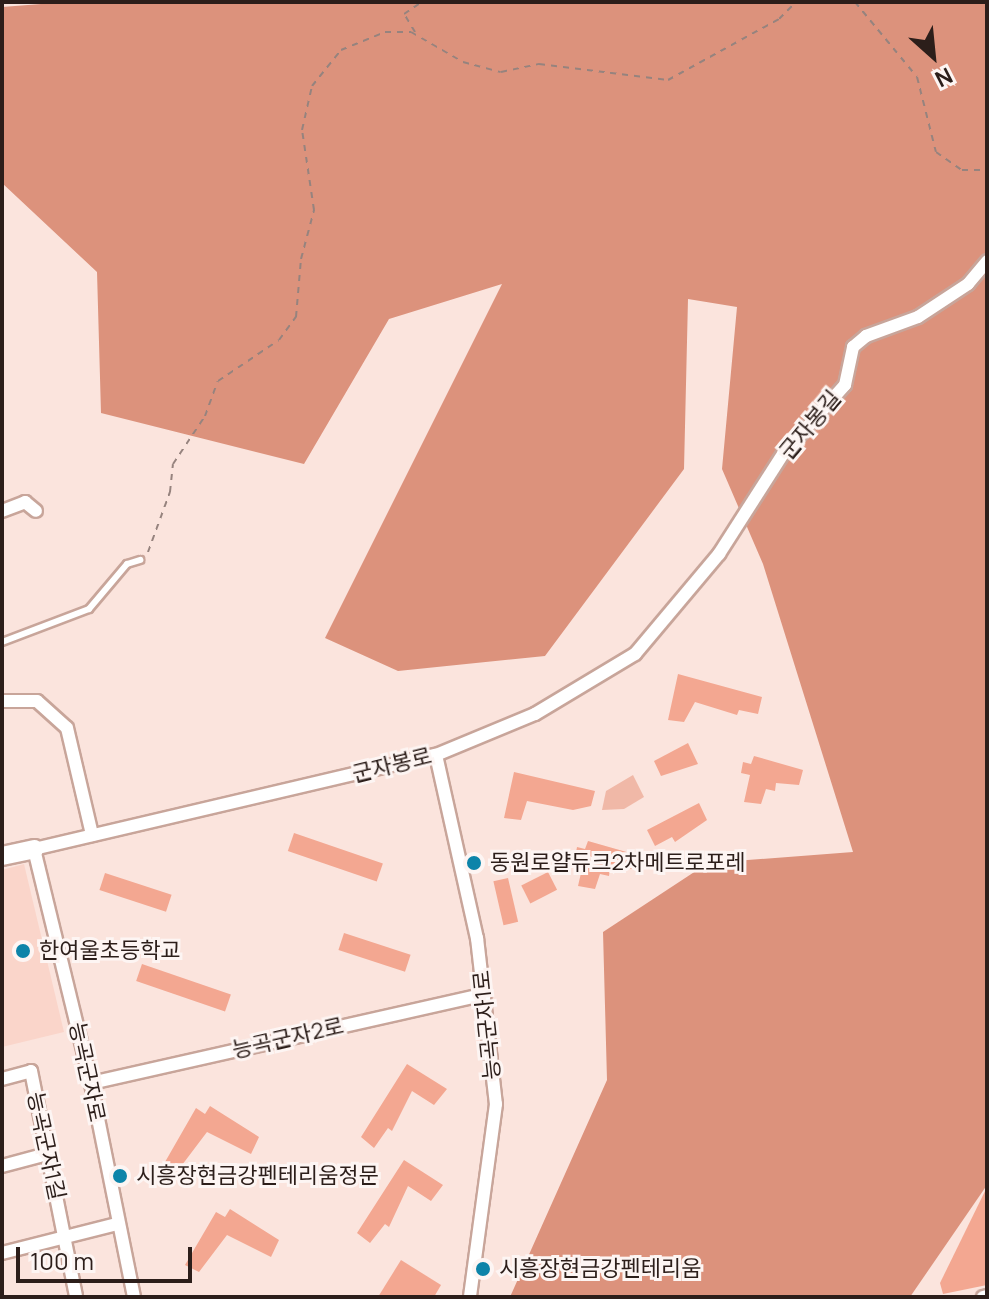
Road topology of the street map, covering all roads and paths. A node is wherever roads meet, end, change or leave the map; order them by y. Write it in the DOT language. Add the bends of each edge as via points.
graph roads {
  1 [pos="422,2"];
  2 [pos="796,2"];
  3 [pos="855,2"];
  4 [pos="415,33"];
  5 [pos="987,170"];
  6 [pos="987,261"];
  7 [pos="2,511"];
  8 [pos="36,511"];
  9 [pos="719,554"];
  10 [pos="140,560"];
  11 [pos="2,642"];
  12 [pos="2,701"];
  13 [pos="436,755"];
  14 [pos="92,835"];
  15 [pos="34,849"];
  16 [pos="2,856"];
  17 [pos="485,994"];
  18 [pos="2,1079"];
  19 [pos="91,1083"];
  20 [pos="47,1154"];
  21 [pos="2,1166"];
  22 [pos="117,1224"];
  23 [pos="64,1237"];
  24 [pos="2,1253"];
  25 [pos="76,1297"];
  26 [pos="134,1297"];
  27 [pos="470,1297"];
  1 -- 4 [label="path" via="404,14"];
  2 -- 4 [label="path" via="779,19 668,80 539,64 501,72 463,62"];
  3 -- 5 [label="path" via="917,77 936,152 962,170"];
  4 -- 10 [label="path" via="385,32 347,45 312,86 301,140 314,210 301,259 296,317 279,340 218,381 205,416 173,464 166,504"];
  6 -- 9 [label="street, 군자봉길" via="968,284 918,317 866,336 853,347 845,385 783,454"];
  7 -- 8 [label="street" via="25,502"];
  9 -- 13 [label="street, 군자봉로" via="635,654 535,714"];
  10 -- 11 [label="lane" via="127,564 89,609"];
  12 -- 14 [label="street" via="37,701 67,728"];
  13 -- 14 [label="street, 군자봉로"];
  13 -- 17 [label="street, 능곡군자1로"];
  14 -- 15 [label="street, 군자봉로"];
  15 -- 16 [label="main road, 군자봉로"];
  15 -- 19 [label="street, 능곡군자로"];
  17 -- 19 [label="street, 능곡군자2로"];
  17 -- 27 [label="street, 능곡군자1로" via="496,1104"];
  18 -- 20 [label="street, 능곡군자1길" via="31,1071"];
  19 -- 22 [label="street, 능곡군자로"];
  20 -- 21 [label="street"];
  20 -- 23 [label="street, 능곡군자1길"];
  22 -- 23 [label="street"];
  22 -- 26 [label="street, 능곡군자로"];
  23 -- 24 [label="street"];
  23 -- 25 [label="street, 능곡군자1길"];
}
